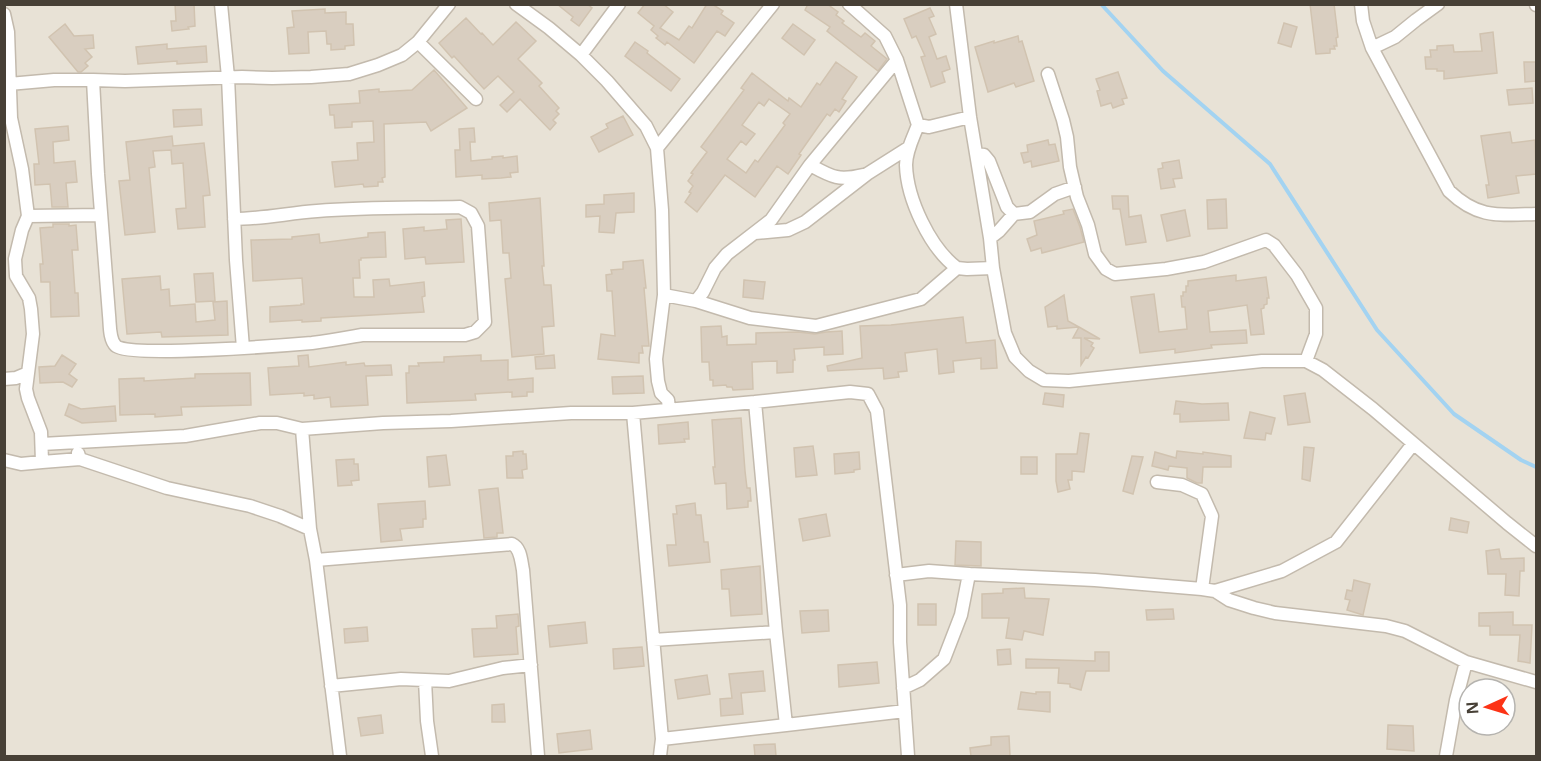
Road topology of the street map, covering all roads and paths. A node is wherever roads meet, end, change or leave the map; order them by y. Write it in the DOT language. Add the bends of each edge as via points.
graph roads {
  1 [pos="221,4"];
  2 [pos="449,4"];
  3 [pos="516,4"];
  4 [pos="619,4"];
  5 [pos="773,4"];
  6 [pos="849,4"];
  7 [pos="956,4"];
  8 [pos="1361,4"];
  9 [pos="1438,4"];
  10 [pos="4,15"];
  11 [pos="418,42"];
  12 [pos="1372,48"];
  13 [pos="581,55"];
  14 [pos="897,60"];
  15 [pos="1048,74"];
  16 [pos="228,77"];
  17 [pos="93,80"];
  18 [pos="9,84"];
  19 [pos="476,99"];
  20 [pos="970,117"];
  21 [pos="918,125"];
  22 [pos="657,148"];
  23 [pos="908,148"];
  24 [pos="976,154"];
  25 [pos="810,165"];
  26 [pos="867,174"];
  27 [pos="1075,187"];
  28 [pos="1014,214"];
  29 [pos="1536,214"];
  30 [pos="101,215"];
  31 [pos="28,216"];
  32 [pos="234,219"];
  33 [pos="753,233"];
  34 [pos="990,238"];
  35 [pos="957,268"];
  36 [pos="993,268"];
  37 [pos="4,269"];
  38 [pos="16,276"];
  39 [pos="664,295"];
  40 [pos="696,301"];
  41 [pos="243,348"];
  42 [pos="1306,361"];
  43 [pos="28,373"];
  44 [pos="4,379"];
  45 [pos="755,402"];
  46 [pos="669,410"];
  47 [pos="633,413"];
  48 [pos="302,429"];
  49 [pos="70,443"];
  50 [pos="42,444"];
  51 [pos="1413,444"];
  52 [pos="80,459"];
  53 [pos="4,460"];
  54 [pos="42,462"];
  55 [pos="1157,482"];
  56 [pos="310,530"];
  57 [pos="1536,546"];
  58 [pos="316,560"];
  59 [pos="969,574"];
  60 [pos="896,575"];
  61 [pos="1202,589"];
  62 [pos="1215,591"];
  63 [pos="776,632"];
  64 [pos="653,640"];
  65 [pos="1466,662"];
  66 [pos="531,665"];
  67 [pos="425,680"];
  68 [pos="1536,682"];
  69 [pos="331,686"];
  70 [pos="903,688"];
  71 [pos="905,711"];
  72 [pos="786,725"];
  73 [pos="662,739"];
  74 [pos="340,756"];
  75 [pos="432,756"];
  76 [pos="538,756"];
  77 [pos="660,756"];
  78 [pos="908,756"];
  79 [pos="1446,756"];
  1 -- 16 [label="street"];
  2 -- 11 [label="street"];
  3 -- 13 [label="street"];
  4 -- 13 [label="street"];
  5 -- 22 [label="street"];
  6 -- 14 [label="street" via="885,36"];
  7 -- 20 [label="street"];
  8 -- 12 [label="street"];
  9 -- 12 [label="street" via="1395,37"];
  10 -- 18 [label="street"];
  11 -- 16 [label="street" via="402,55 350,74"];
  11 -- 19 [label="street"];
  12 -- 29 [label="street" via="1449,191 1476,210 1496,215"];
  13 -- 22 [label="street" via="646,126"];
  14 -- 21 [label="street"];
  14 -- 25 [label="street"];
  15 -- 27 [label="street" via="1064,120"];
  16 -- 17 [label="street"];
  16 -- 32 [label="street"];
  17 -- 18 [label="street"];
  17 -- 30 [label="street"];
  18 -- 31 [label="street"];
  20 -- 21 [label="street" via="929,127"];
  20 -- 24 [label="street"];
  21 -- 23 [label="street"];
  22 -- 39 [label="street"];
  23 -- 26 [label="street"];
  23 -- 35 [label="street" via="906,164 916,208 935,243"];
  24 -- 28 [label="street" via="989,161 1007,207"];
  24 -- 34 [label="street"];
  25 -- 26 [label="street" via="832,177 846,179"];
  25 -- 33 [label="street" via="771,220"];
  26 -- 33 [label="street" via="805,222 788,230"];
  27 -- 28 [label="street" via="1055,194 1030,212"];
  27 -- 42 [label="street" via="1095,254 1115,274 1204,262 1266,240 1274,245 1316,308 1316,334"];
  28 -- 34 [label="street"];
  30 -- 31 [label="street"];
  30 -- 41 [label="street" via="109,315 116,347 142,351"];
  31 -- 38 [label="street" via="15,259"];
  32 -- 41 [label="street"];
  32 -- 41 [label="street" via="335,209 460,207 471,213 478,226 485,322 465,335 362,334"];
  33 -- 40 [label="street" via="715,268"];
  34 -- 36 [label="street"];
  35 -- 36 [label="street"];
  35 -- 40 [label="street" via="921,299 816,326 750,318"];
  36 -- 42 [label="street" via="1005,333 1015,357 1044,380 1069,381 1262,361"];
  37 -- 38 [label="street"];
  38 -- 43 [label="street" via="31,309 33,334"];
  39 -- 40 [label="street"];
  39 -- 46 [label="street" via="656,360 661,393 668,400"];
  42 -- 51 [label="street" via="1323,370"];
  43 -- 44 [label="street"];
  43 -- 50 [label="street" via="26,389"];
  45 -- 46 [label="street"];
  45 -- 60 [label="street" via="850,392 868,394 877,411"];
  45 -- 63 [label="street"];
  46 -- 47 [label="street"];
  47 -- 48 [label="street"];
  47 -- 64 [label="street"];
  48 -- 49 [label="street" via="260,423 185,436"];
  48 -- 56 [label="street"];
  49 -- 50 [label="street"];
  49 -- 52 [label="street"];
  50 -- 54 [label="street"];
  51 -- 57 [label="street"];
  51 -- 62 [label="street" via="1336,542 1282,571"];
  52 -- 54 [label="street"];
  52 -- 56 [label="street" via="167,488 250,506"];
  53 -- 54 [label="street" via="21,464"];
  55 -- 61 [label="street" via="1182,485 1202,494 1212,516"];
  56 -- 58 [label="street"];
  58 -- 66 [label="street" via="512,544 519,550 523,570"];
  58 -- 69 [label="street"];
  59 -- 60 [label="street" via="929,571"];
  59 -- 61 [label="street"];
  59 -- 70 [label="street" via="961,615 944,659 920,680"];
  60 -- 70 [label="street"];
  61 -- 62 [label="street"];
  62 -- 65 [label="street" via="1229,600 1275,613 1386,626"];
  63 -- 64 [label="street"];
  63 -- 72 [label="street"];
  64 -- 73 [label="street"];
  65 -- 68 [label="street"];
  65 -- 79 [label="street"];
  66 -- 67 [label="street" via="449,681"];
  66 -- 76 [label="street"];
  67 -- 69 [label="street"];
  67 -- 75 [label="street"];
  69 -- 74 [label="street"];
  70 -- 71 [label="street"];
  71 -- 72 [label="street"];
  71 -- 78 [label="street"];
  72 -- 73 [label="street"];
  73 -- 77 [label="street"];
}
